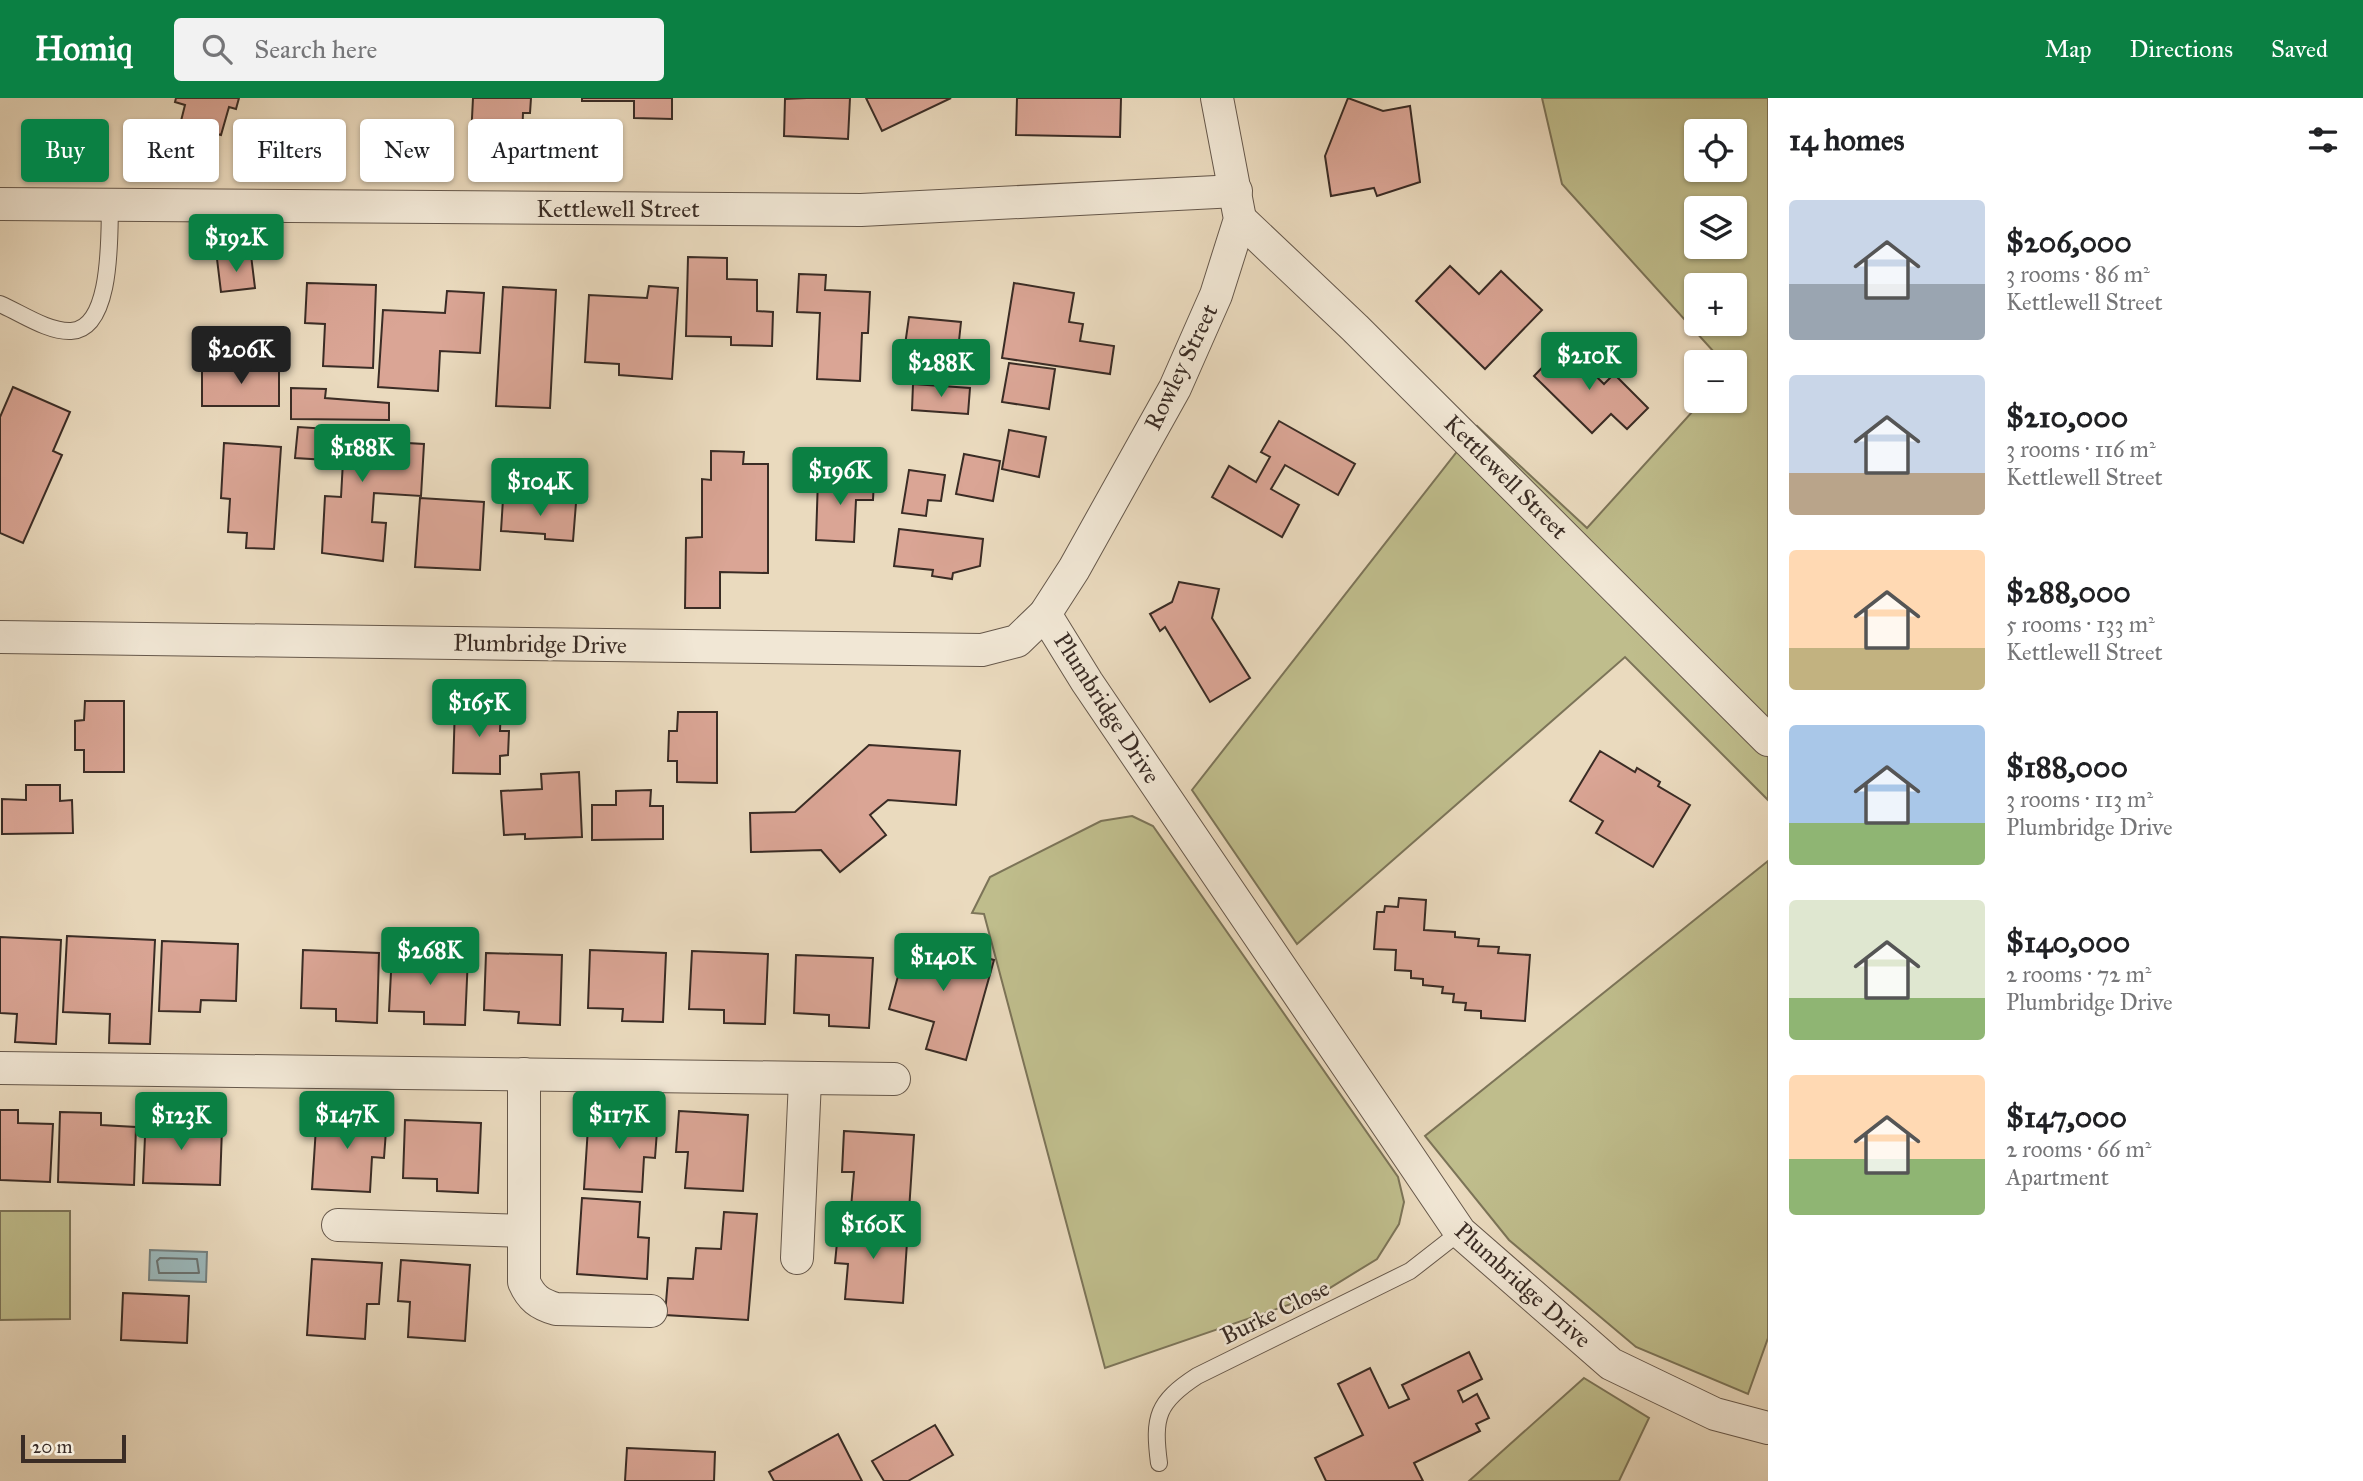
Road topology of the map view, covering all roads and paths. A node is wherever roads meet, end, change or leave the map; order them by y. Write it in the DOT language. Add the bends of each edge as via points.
graph roads {
  1 [pos="1217,98"];
  2 [pos="0,204"];
  3 [pos="110,205"];
  4 [pos="1238,205"];
  5 [pos="0,304"];
  6 [pos="1045,614"];
  7 [pos="0,637"];
  8 [pos="1768,740"];
  9 [pos="0,1068"];
  10 [pos="524,1074"];
  11 [pos="894,1079"];
  12 [pos="805,1080"];
  13 [pos="338,1225"];
  14 [pos="523,1231"];
  15 [pos="1460,1232"];
  16 [pos="797,1258"];
  17 [pos="651,1311"];
  18 [pos="1768,1428"];
  19 [pos="1158,1463"];
  1 -- 4 [label="street, Rowley Street"];
  2 -- 3 [label="street, Kettlewell Street"];
  3 -- 4 [label="street, Kettlewell Street" via="861,210"];
  3 -- 5 [label="lane" via="103,295 92,318 79,330 48,326"];
  4 -- 6 [label="street, Rowley Street" via="1216,295 1175,388"];
  4 -- 8 [label="street, Kettlewell Street"];
  6 -- 7 [label="street, Plumbridge Drive" via="1017,641 982,650"];
  6 -- 15 [label="street, Plumbridge Drive"];
  9 -- 10 [label="street"];
  10 -- 12 [label="street"];
  10 -- 14 [label="street"];
  11 -- 12 [label="street"];
  12 -- 16 [label="street"];
  13 -- 14 [label="street"];
  14 -- 17 [label="street" via="524,1282 541,1305"];
  15 -- 18 [label="street, Plumbridge Drive" via="1611,1364 1715,1414"];
  15 -- 19 [label="lane, Burke Close" via="1410,1271 1177,1389 1154,1426"];
}
